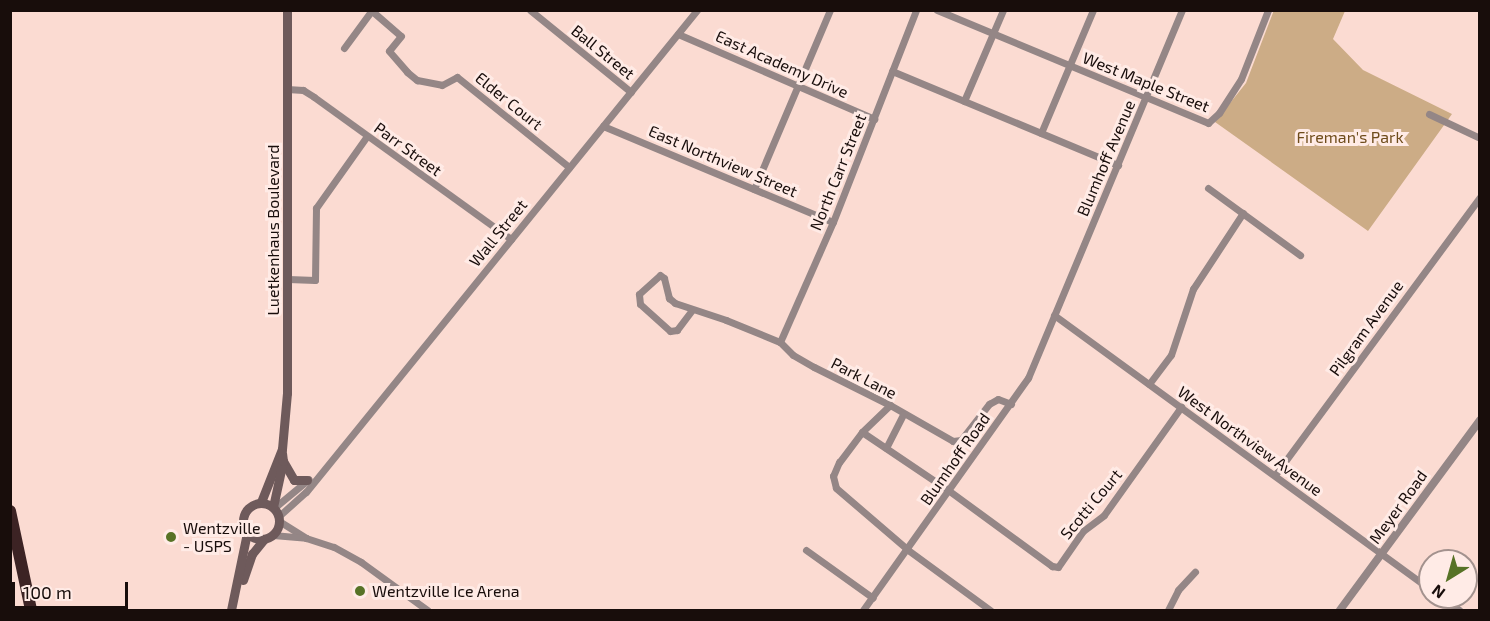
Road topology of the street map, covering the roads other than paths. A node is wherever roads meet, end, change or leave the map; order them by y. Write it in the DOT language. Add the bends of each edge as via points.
graph roads {
  1 [pos="286,10"];
  2 [pos="530,10"];
  3 [pos="698,10"];
  4 [pos="830,10"];
  5 [pos="916,10"];
  6 [pos="937,10"];
  7 [pos="1003,10"];
  8 [pos="1093,10"];
  9 [pos="1182,10"];
  10 [pos="1268,10"];
  11 [pos="372,11"];
  12 [pos="678,34"];
  13 [pos="994,34"];
  14 [pos="344,48"];
  15 [pos="1070,66"];
  16 [pos="892,71"];
  17 [pos="798,85"];
  18 [pos="288,89"];
  19 [pos="631,92"];
  20 [pos="1146,98"];
  21 [pos="964,102"];
  22 [pos="1429,114"];
  23 [pos="874,119"];
  24 [pos="603,126"];
  25 [pos="1041,134"];
  26 [pos="367,136"];
  27 [pos="1479,138"];
  28 [pos="1118,165"];
  29 [pos="569,167"];
  30 [pos="1208,188"];
  31 [pos="754,189"];
  32 [pos="1479,197"];
  33 [pos="1243,213"];
  34 [pos="833,222"];
  35 [pos="510,239"];
  36 [pos="1300,255"];
  37 [pos="288,279"];
  38 [pos="692,310"];
  39 [pos="1054,315"];
  40 [pos="780,342"];
  41 [pos="1149,384"];
  42 [pos="1011,404"];
  43 [pos="890,405"];
  44 [pos="1181,407"];
  45 [pos="903,414"];
  46 [pos="1479,420"];
  47 [pos="862,432"];
  48 [pos="886,448"];
  49 [pos="282,449"];
  50 [pos="283,461"];
  51 [pos="319,473"];
  52 [pos="1275,475"];
  53 [pos="307,480"];
  54 [pos="948,490"];
  55 [pos="261,502"];
  56 [pos="10,511"];
  57 [pos="276,513"];
  58 [pos="248,533"];
  59 [pos="269,537"];
  60 [pos="306,538"];
  61 [pos="806,550"];
  62 [pos="908,550"];
  63 [pos="1382,554"];
  64 [pos="1195,572"];
  65 [pos="1418,580"];
  66 [pos="873,598"];
  67 [pos="31,610"];
  68 [pos="232,610"];
  69 [pos="427,610"];
  70 [pos="863,610"];
  71 [pos="990,610"];
  72 [pos="1167,610"];
  73 [pos="1340,610"];
  1 -- 18 [label="main road, Luetkenhaus Boulevard"];
  2 -- 19 [label="street, Ball Street"];
  3 -- 12 [label="street, Wall Street"];
  4 -- 17 [label="street"];
  5 -- 16 [label="street, North Carr Street"];
  6 -- 13 [label="street, West Maple Street"];
  7 -- 13 [label="street"];
  8 -- 15 [label="street"];
  9 -- 20 [label="street, Blumhoff Avenue"];
  10 -- 20 [label="street, West Maple Street" via="1241,79 1213,121 1202,122"];
  11 -- 14 [label="street"];
  11 -- 29 [label="street, Elder Court" via="401,36 389,51 417,80 442,85 457,77"];
  12 -- 17 [label="street, East Academy Drive"];
  12 -- 19 [label="street, Wall Street"];
  13 -- 15 [label="street, West Maple Street"];
  13 -- 21 [label="street"];
  15 -- 20 [label="street, West Maple Street"];
  15 -- 25 [label="street"];
  16 -- 21 [label="street"];
  16 -- 23 [label="street, North Carr Street"];
  17 -- 23 [label="street, East Academy Drive"];
  17 -- 31 [label="street"];
  18 -- 26 [label="street, Parr Street" via="303,90"];
  18 -- 37 [label="main road, Luetkenhaus Boulevard"];
  19 -- 24 [label="street, Wall Street"];
  20 -- 28 [label="street, Blumhoff Avenue"];
  21 -- 25 [label="street"];
  22 -- 27 [label="street"];
  23 -- 34 [label="street, North Carr Street"];
  24 -- 29 [label="street, Wall Street"];
  24 -- 31 [label="street, East Northview Street"];
  25 -- 28 [label="street"];
  26 -- 35 [label="street, Parr Street"];
  26 -- 37 [label="street" via="316,208 315,279"];
  28 -- 39 [label="street, Blumhoff Avenue"];
  29 -- 35 [label="street, Wall Street"];
  30 -- 33 [label="street"];
  31 -- 34 [label="street, East Northview Street"];
  32 -- 52 [label="street, Pilgram Avenue"];
  33 -- 36 [label="street"];
  33 -- 41 [label="street" via="1193,289 1171,355"];
  34 -- 40 [label="street, North Carr Street"];
  35 -- 51 [label="street, Wall Street"];
  37 -- 49 [label="main road, Luetkenhaus Boulevard" via="287,393"];
  38 -- 38 [label="street, Park Lane" via="677,330 670,332 640,304 639,294 660,275 669,298"];
  38 -- 40 [label="street, Park Lane"];
  39 -- 41 [label="street, West Northview Avenue"];
  39 -- 42 [label="street, Blumhoff Road" via="1028,378"];
  40 -- 43 [label="street, Park Lane" via="813,367"];
  41 -- 44 [label="street, West Northview Avenue"];
  42 -- 45 [label="street, Park Lane" via="998,399 989,404 961,440 953,441"];
  42 -- 54 [label="street, Blumhoff Road"];
  43 -- 45 [label="street, Park Lane"];
  43 -- 47 [label="street"];
  44 -- 52 [label="street, West Northview Avenue"];
  44 -- 54 [label="street, Scotti Court" via="1104,515 1083,531 1058,567"];
  45 -- 48 [label="street"];
  46 -- 63 [label="street, Meyer Road"];
  47 -- 48 [label="street"];
  47 -- 62 [label="street" via="835,469 836,488"];
  48 -- 54 [label="street"];
  49 -- 50 [label="main road, Luetkenhaus Boulevard"];
  49 -- 55 [label="main road, Luetkenhaus Boulevard"];
  50 -- 53 [label="main road" via="294,480"];
  50 -- 57 [label="main road, Luetkenhaus Boulevard"];
  51 -- 53 [label="street, Wall Street"];
  51 -- 57 [label="street, Wall Street" via="306,492"];
  52 -- 63 [label="street, West Northview Avenue"];
  53 -- 57 [label="street, Wall Street"];
  54 -- 62 [label="street, Blumhoff Road"];
  55 -- 57 [label="main road"];
  55 -- 58 [label="main road" via="246,510 244,526"];
  56 -- 67 [label="highway"];
  57 -- 59 [label="main road"];
  57 -- 60 [label="street"];
  58 -- 59 [label="main road" via="255,538"];
  58 -- 68 [label="main road"];
  59 -- 60 [label="street"];
  59 -- 68 [label="main road" via="252,554"];
  60 -- 69 [label="street" via="361,562"];
  61 -- 66 [label="street"];
  62 -- 66 [label="street, Blumhoff Road"];
  62 -- 71 [label="street"];
  63 -- 65 [label="street, West Northview Avenue"];
  63 -- 73 [label="street, Meyer Road"];
  64 -- 72 [label="street" via="1178,590"];
  66 -- 70 [label="street, Blumhoff Road"];
}
